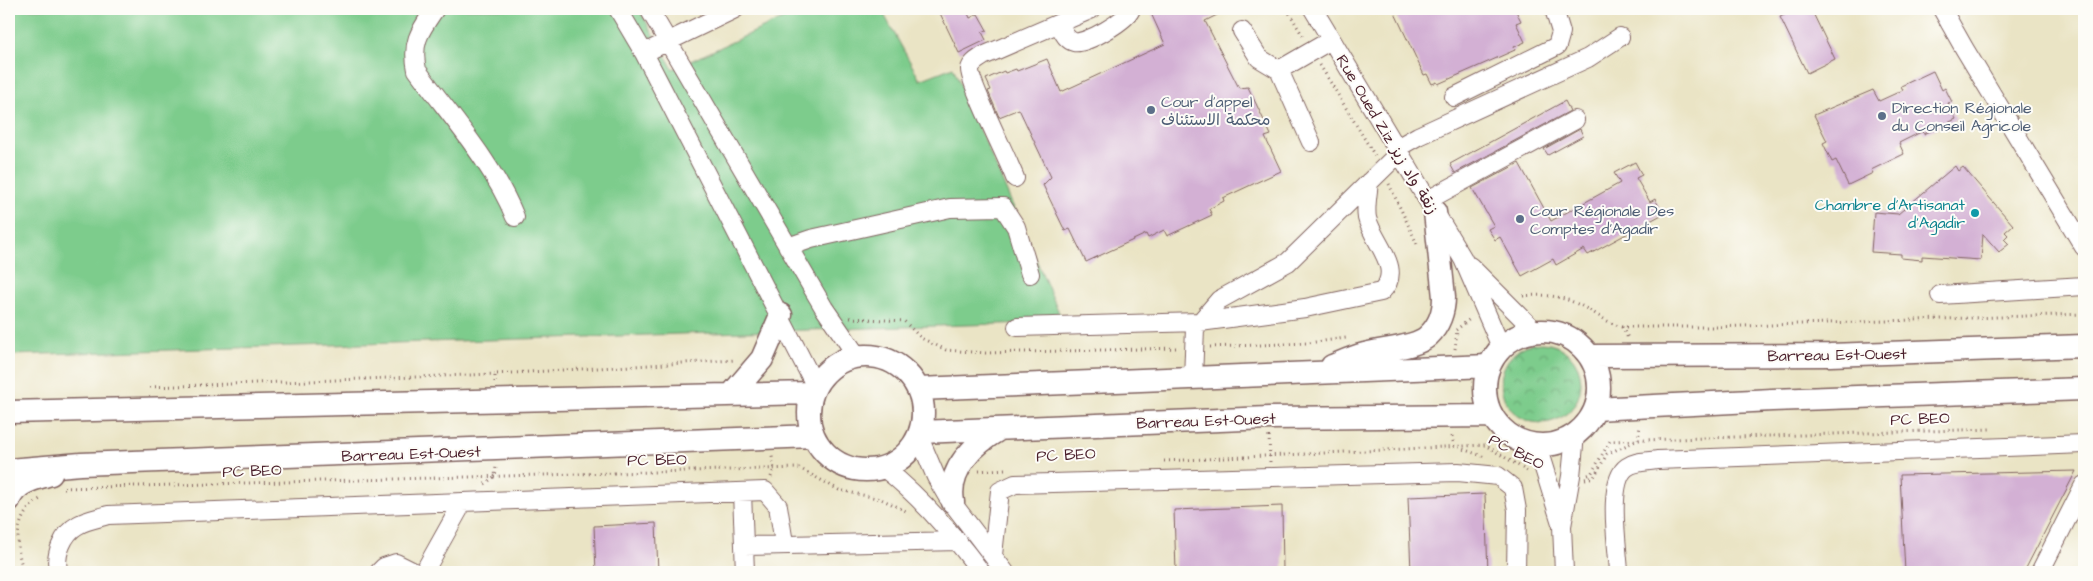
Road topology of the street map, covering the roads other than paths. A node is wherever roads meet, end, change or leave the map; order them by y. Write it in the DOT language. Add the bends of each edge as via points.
graph roads {
  1 [pos="435,9"];
  2 [pos="618,9"];
  3 [pos="650,9"];
  4 [pos="735,9"];
  5 [pos="1092,9"];
  6 [pos="1131,9"];
  7 [pos="1313,9"];
  8 [pos="1554,9"];
  9 [pos="1942,9"];
  10 [pos="1059,24"];
  11 [pos="1242,32"];
  12 [pos="1620,37"];
  13 [pos="668,40"];
  14 [pos="1331,40"];
  15 [pos="644,53"];
  16 [pos="1279,70"];
  17 [pos="1454,97"];
  18 [pos="1575,120"];
  19 [pos="1311,142"];
  20 [pos="1399,150"];
  21 [pos="1015,178"];
  22 [pos="1368,182"];
  23 [pos="1431,206"];
  24 [pos="515,217"];
  25 [pos="788,247"];
  26 [pos="2084,247"];
  27 [pos="1463,259"];
  28 [pos="1030,274"];
  29 [pos="2084,286"];
  30 [pos="1940,295"];
  31 [pos="781,315"];
  32 [pos="1200,322"];
  33 [pos="1016,327"];
  34 [pos="1535,330"];
  35 [pos="2084,346"];
  36 [pos="1501,347"];
  37 [pos="857,356"];
  38 [pos="1590,356"];
  39 [pos="1488,366"];
  40 [pos="1313,374"];
  41 [pos="1193,378"];
  42 [pos="814,389"];
  43 [pos="918,389"];
  44 [pos="2084,389"];
  45 [pos="732,394"];
  46 [pos="1596,409"];
  47 [pos="9,412"];
  48 [pos="1491,416"];
  49 [pos="1000,429"];
  50 [pos="920,434"];
  51 [pos="1575,435"];
  52 [pos="813,436"];
  53 [pos="2084,444"];
  54 [pos="1537,446"];
  55 [pos="81,464"];
  56 [pos="884,468"];
  57 [pos="9,470"];
  58 [pos="2084,485"];
  59 [pos="742,492"];
  60 [pos="952,497"];
  61 [pos="9,500"];
  62 [pos="463,502"];
  63 [pos="1562,526"];
  64 [pos="958,542"];
  65 [pos="784,543"];
  66 [pos="744,546"];
  67 [pos="993,555"];
  68 [pos="59,572"];
  69 [pos="379,572"];
  70 [pos="414,572"];
  71 [pos="424,572"];
  72 [pos="745,572"];
  73 [pos="980,572"];
  74 [pos="1005,572"];
  75 [pos="1516,572"];
  76 [pos="1564,572"];
  77 [pos="1620,572"];
  78 [pos="2040,572"];
  1 -- 24 [label="street" via="415,42 417,70 507,196"];
  2 -- 15 [label="street"];
  3 -- 13 [label="street"];
  4 -- 13 [label="street"];
  5 -- 10 [label="street"];
  6 -- 10 [label="street" via="1125,20 1083,42 1075,42 1065,36"];
  7 -- 14 [label="street, Rue Oued Ziz زنقة واد زيز"];
  8 -- 17 [label="street" via="1562,32 1557,46"];
  9 -- 26 [label="street"];
  10 -- 21 [label="street" via="983,56 973,63 970,70"];
  11 -- 16 [label="street" via="1259,58"];
  12 -- 20 [label="street" via="1588,58 1418,136"];
  13 -- 15 [label="street"];
  13 -- 25 [label="street"];
  14 -- 16 [label="street"];
  14 -- 20 [label="street, Rue Oued Ziz زنقة واد زيز"];
  15 -- 31 [label="street"];
  16 -- 19 [label="street"];
  18 -- 23 [label="street"];
  20 -- 22 [label="street"];
  20 -- 23 [label="street, Rue Oued Ziz زنقة واد زيز"];
  22 -- 32 [label="street" via="1288,262 1219,300"];
  22 -- 32 [label="street" via="1367,217 1391,271 1388,285 1380,292 1305,308"];
  23 -- 27 [label="street, Rue Oued Ziz زنقة واد زيز"];
  23 -- 40 [label="main road" via="1444,308 1428,337 1406,346 1365,354"];
  25 -- 28 [label="street" via="950,208 1003,207 1016,227"];
  25 -- 37 [label="street"];
  27 -- 34 [label="street, Rue Oued Ziz زنقة واد زيز"];
  27 -- 36 [label="street, Rue Oued Ziz زنقة واد زيز"];
  29 -- 30 [label="street"];
  31 -- 42 [label="street"];
  31 -- 45 [label="main road" via="762,359"];
  32 -- 33 [label="street"];
  32 -- 41 [label="street" via="1195,328"];
  34 -- 36 [label="main road" via="1517,336"];
  34 -- 38 [label="main road" via="1568,337"];
  35 -- 38 [label="main road, Barreau Est-Ouest" via="1830,355"];
  36 -- 39 [label="main road"];
  37 -- 42 [label="main road" via="840,361 826,371"];
  37 -- 43 [label="main road" via="886,359 905,371"];
  38 -- 46 [label="main road" via="1600,391"];
  39 -- 40 [label="main road"];
  39 -- 48 [label="main road" via="1483,391"];
  40 -- 41 [label="main road"];
  41 -- 43 [label="main road"];
  42 -- 45 [label="main road"];
  42 -- 52 [label="main road" via="808,414"];
  43 -- 50 [label="main road" via="924,418"];
  44 -- 46 [label="main road"];
  45 -- 47 [label="main road"];
  46 -- 51 [label="main road"];
  48 -- 49 [label="main road, Barreau Est-Ouest" via="1269,418"];
  48 -- 54 [label="main road" via="1502,431 1518,441"];
  49 -- 50 [label="main road, Barreau Est-Ouest"];
  49 -- 60 [label="main road" via="979,442 962,461"];
  50 -- 56 [label="main road" via="910,450"];
  50 -- 60 [label="street" via="936,477"];
  51 -- 54 [label="main road" via="1557,444"];
  51 -- 63 [label="street"];
  52 -- 55 [label="main road, Barreau Est-Ouest"];
  52 -- 56 [label="main road" via="822,451 850,469"];
  53 -- 77 [label="street" via="1634,463 1620,475 1614,498"];
  54 -- 63 [label="street"];
  55 -- 57 [label="main road, Barreau Est-Ouest"];
  55 -- 61 [label="main road" via="24,483"];
  56 -- 64 [label="street" via="913,491"];
  58 -- 78 [label="street"];
  59 -- 62 [label="street"];
  59 -- 65 [label="street" via="766,491 778,506"];
  59 -- 66 [label="street"];
  60 -- 67 [label="street"];
  62 -- 68 [label="street" via="108,515 77,525 62,541 56,564"];
  62 -- 71 [label="street"];
  63 -- 76 [label="street"];
  64 -- 65 [label="street"];
  64 -- 73 [label="street"];
  65 -- 66 [label="street"];
  66 -- 72 [label="street"];
  67 -- 74 [label="street"];
  67 -- 75 [label="street" via="1000,492 1015,484 1458,472 1498,476 1513,488 1516,497"];
  69 -- 70 [label="street" via="396,563"];
}
